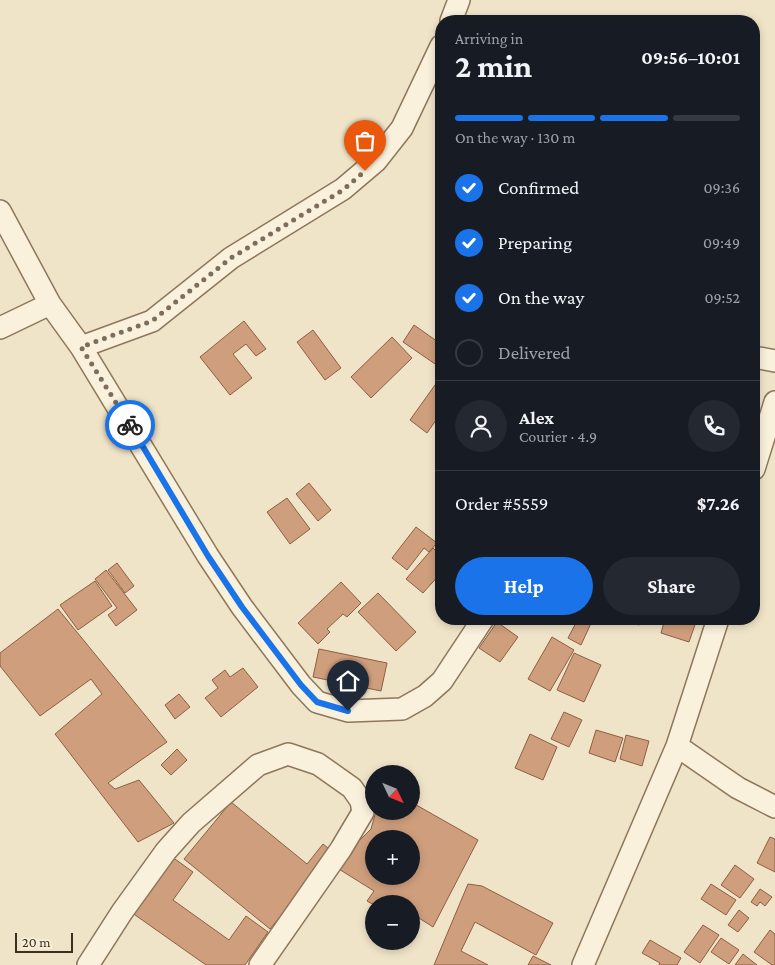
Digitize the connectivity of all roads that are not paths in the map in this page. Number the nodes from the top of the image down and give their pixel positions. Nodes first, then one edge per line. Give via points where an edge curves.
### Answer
1 (459, 0) edge
2 (453, 15) edge
3 (435, 66) edge
4 (0, 211) edge
5 (50, 304) junction
6 (0, 328) edge
7 (81, 347) junction
8 (760, 358) edge
9 (775, 361) edge
10 (775, 402) edge
11 (760, 449) edge
12 (479, 625) edge
13 (716, 625) edge
14 (677, 746) junction
15 (775, 807) edge
16 (88, 965) edge
17 (260, 965) edge
18 (583, 965) edge

1 - 2 street
3 - 7 street via 402,128 376,161 343,190 231,258 152,321
4 - 5 street
5 - 6 street
5 - 7 street
7 - 12 street via 213,563 295,677 317,702 348,711 402,709 425,696 442,681
8 - 9 street
10 - 11 street
13 - 14 street
14 - 15 street via 738,788
14 - 18 street
16 - 17 street via 166,851 191,823 258,765 288,754 318,764 352,788 361,801 363,812

